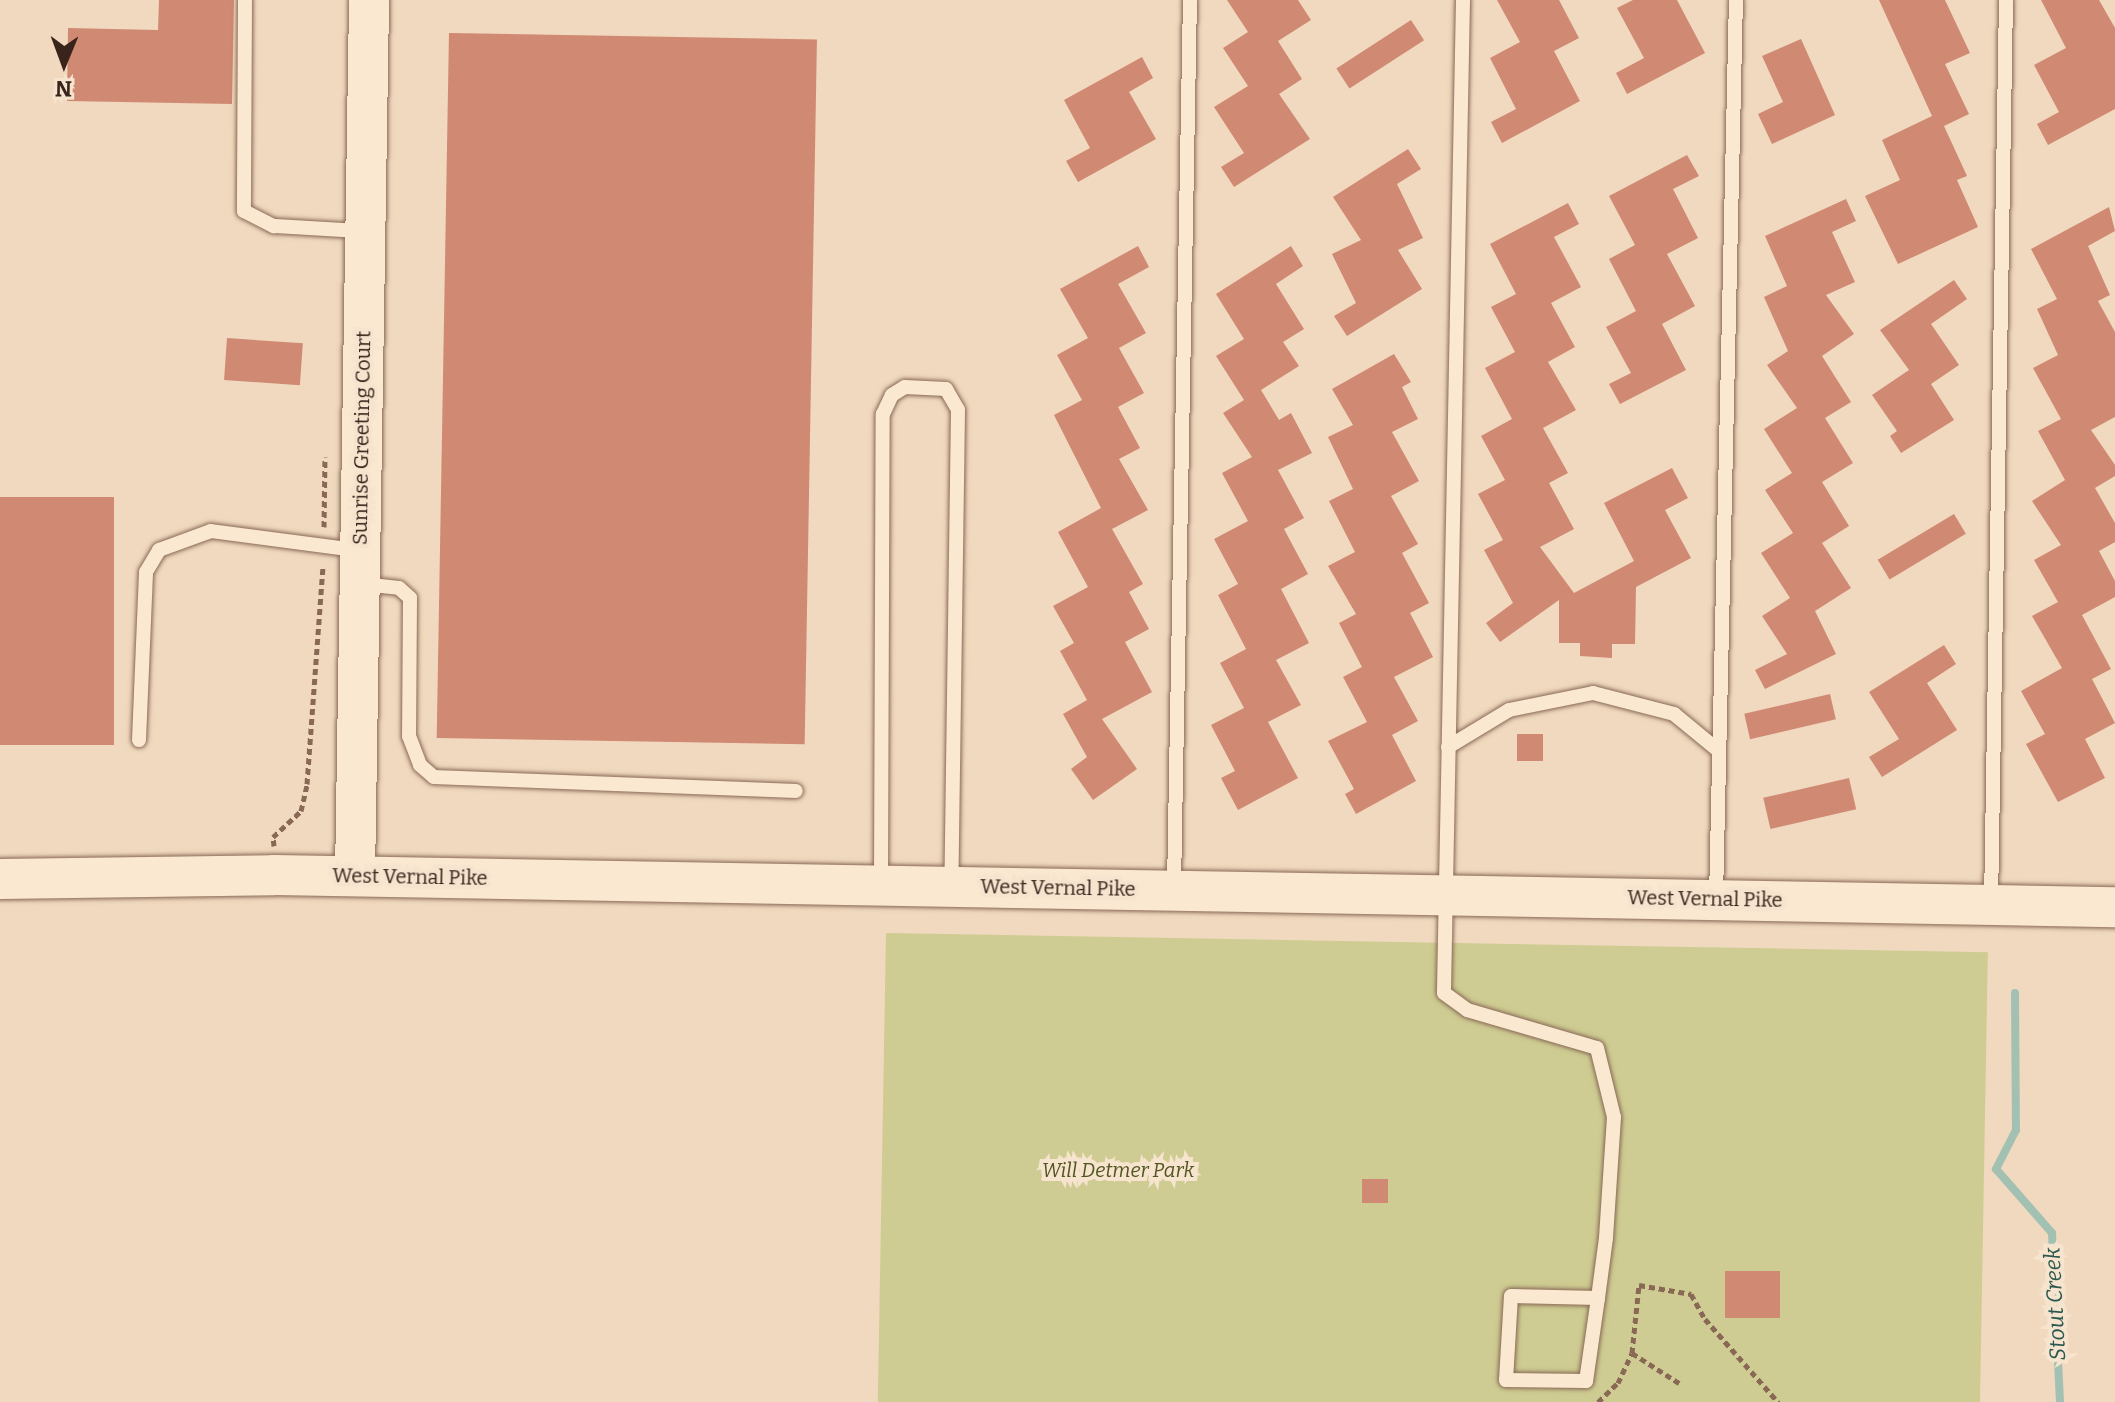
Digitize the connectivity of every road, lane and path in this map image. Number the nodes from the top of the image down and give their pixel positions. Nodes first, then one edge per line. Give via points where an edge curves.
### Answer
1 (245, 0) edge
2 (369, 0) edge
3 (1190, 0) edge
4 (1463, 0) edge
5 (1736, 0) edge
6 (2006, 0) edge
7 (366, 231) junction
8 (326, 451) dead end
9 (348, 560) junction
10 (139, 740) dead end
11 (1448, 747) junction
12 (1719, 751) junction
13 (796, 791) dead end
14 (273, 837) dead end
15 (355, 876) junction
16 (0, 879) edge
17 (881, 885) junction
18 (951, 886) junction
19 (1174, 890) junction
20 (1446, 894) junction
21 (1716, 900) junction
22 (1991, 905) junction
23 (2115, 907) edge
24 (1598, 1298) junction
25 (1632, 1353) junction
26 (1679, 1383) dead end
27 (1598, 1402) edge
28 (1778, 1402) edge

1 - 7 lane via 244,211 274,226
2 - 7 main road, Sunrise Greeting Court
3 - 19 lane
4 - 11 lane
5 - 12 lane
6 - 22 lane
7 - 9 main road, Sunrise Greeting Court
8 - 9 path
9 - 10 lane via 211,531 159,550 146,572
9 - 13 lane via 410,598 409,736 420,765 434,777
9 - 14 path via 301,811
9 - 15 main road, Sunrise Greeting Court
11 - 12 lane via 1509,710 1593,693 1674,714
11 - 20 lane
12 - 21 lane
15 - 16 main road, West Vernal Pike
15 - 17 main road, West Vernal Pike
17 - 18 main road, West Vernal Pike
17 - 18 lane via 883,414 892,395 905,387 946,389 958,410
18 - 19 main road, West Vernal Pike
19 - 20 main road, West Vernal Pike
20 - 21 main road, West Vernal Pike
20 - 24 lane via 1444,993 1467,1010 1597,1048 1614,1117
21 - 22 main road, West Vernal Pike
22 - 23 main road, West Vernal Pike
24 - 24 lane via 1586,1381 1506,1380 1511,1296
25 - 26 path
25 - 27 path via 1618,1383
25 - 28 path via 1639,1285 1691,1294 1705,1319

